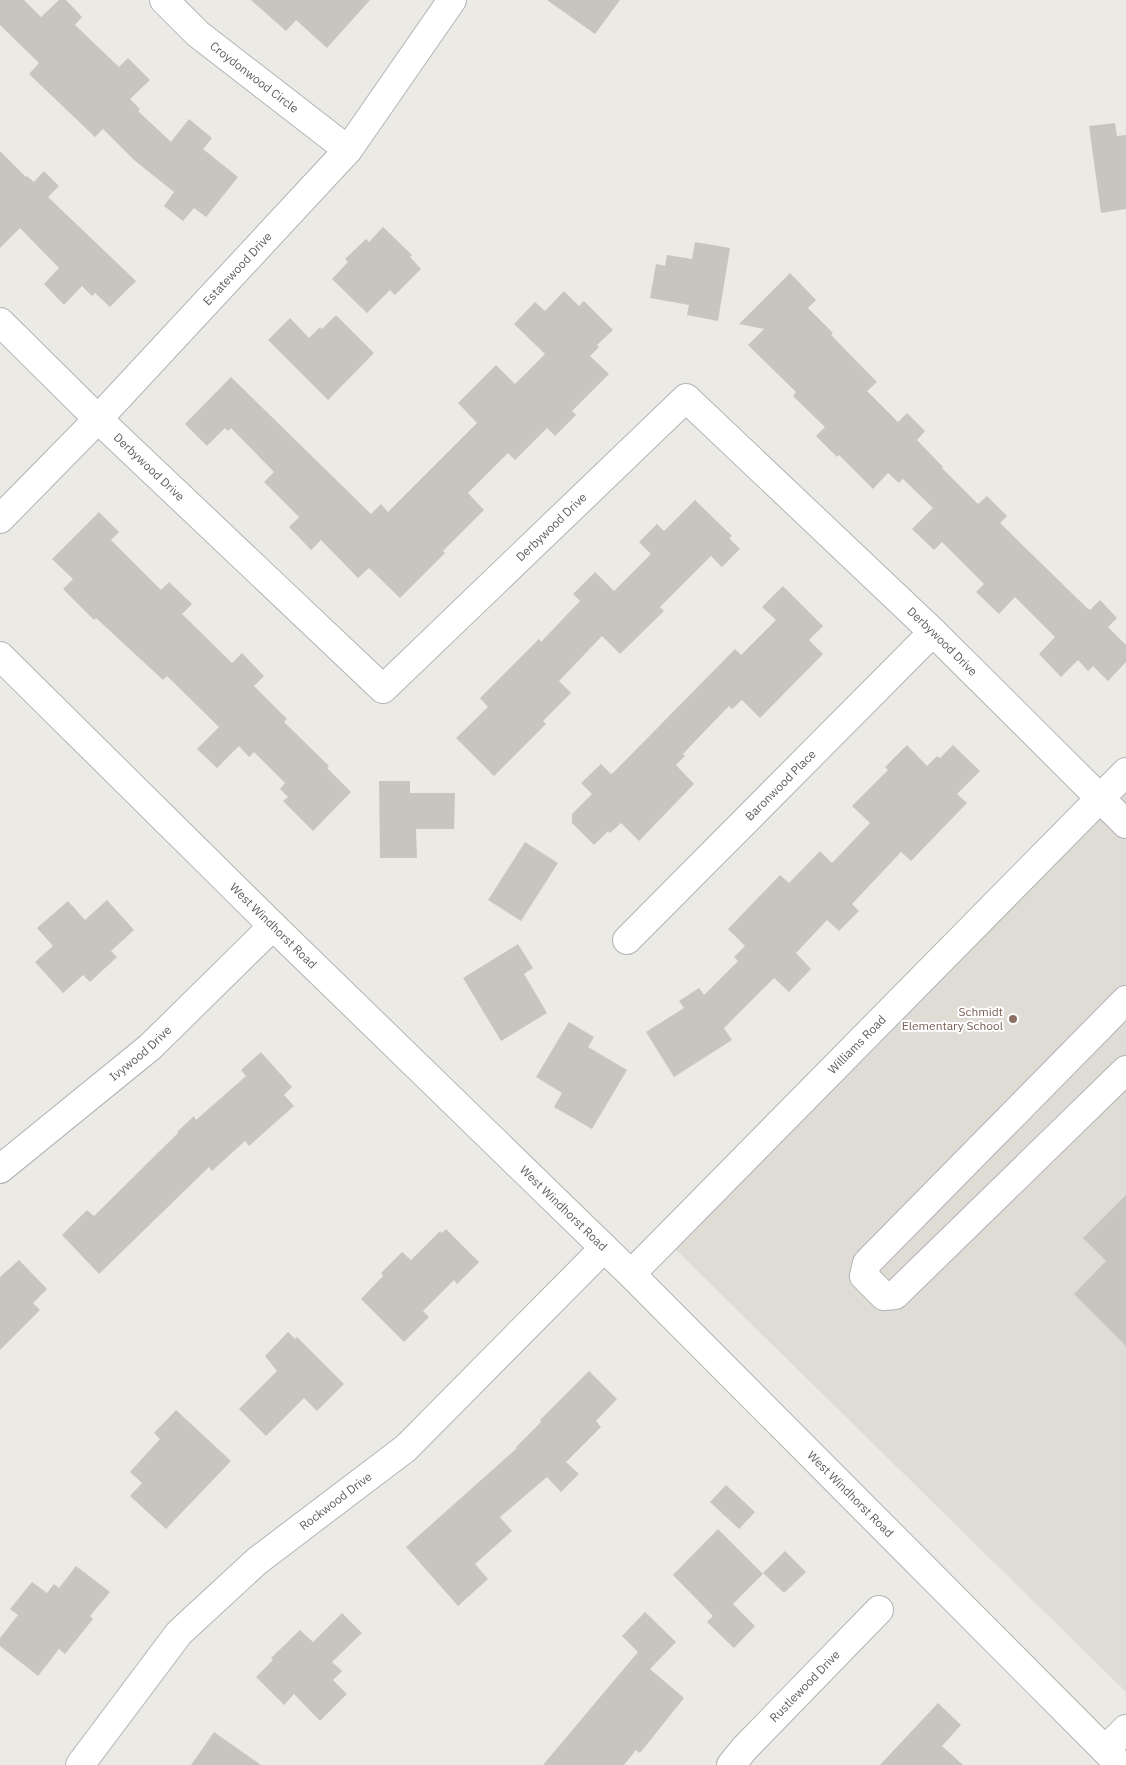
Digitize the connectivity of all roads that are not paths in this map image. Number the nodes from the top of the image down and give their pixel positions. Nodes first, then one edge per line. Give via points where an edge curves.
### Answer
1 (164, 0) edge
2 (452, 0) edge
3 (348, 150) junction
4 (0, 322) edge
5 (98, 419) junction
6 (0, 519) edge
7 (933, 632) junction
8 (0, 656) edge
9 (1126, 772) edge
10 (1100, 798) junction
11 (1126, 824) edge
12 (273, 926) junction
13 (627, 940) dead end
14 (1126, 1000) edge
15 (1126, 1070) edge
16 (0, 1169) edge
17 (604, 1248) junction
18 (631, 1274) junction
19 (879, 1610) dead end
20 (1126, 1729) edge
21 (1113, 1758) edge
22 (80, 1765) edge
23 (731, 1765) edge

1 - 3 street, Croydonwood Circle via 198,34
2 - 3 street, Estatewood Drive
3 - 5 street, Estatewood Drive
4 - 5 street, Derbywood Drive
5 - 6 street, Estatewood Drive
5 - 7 street, Derbywood Drive via 382,688 686,398
7 - 10 street, Derbywood Drive
7 - 13 street, Baronwood Place
8 - 12 street, West Windhorst Road
9 - 10 street, Williams Road
10 - 11 street, Derbywood Drive
10 - 18 street, Williams Road
12 - 16 street, Ivywood Drive via 150,1047
12 - 17 street, West Windhorst Road
14 - 15 street via 867,1263 864,1276 884,1296 895,1295
17 - 18 street, West Windhorst Road
17 - 22 street, Rockwood Drive via 406,1448 257,1561 179,1633
18 - 21 street, West Windhorst Road
19 - 23 street, Rustlewood Drive
20 - 21 street

